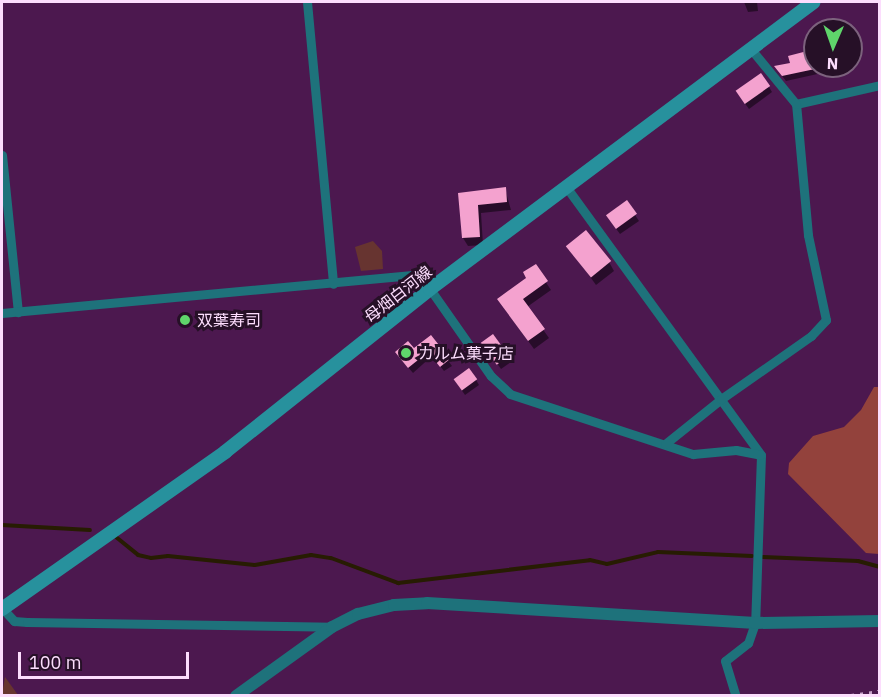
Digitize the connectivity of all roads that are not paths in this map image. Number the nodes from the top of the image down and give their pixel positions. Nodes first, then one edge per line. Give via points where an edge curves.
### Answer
1 (307, 2) edge
2 (814, 2) edge
3 (751, 49) junction
4 (879, 85) edge
5 (796, 104) junction
6 (2, 155) edge
7 (567, 188) junction
8 (333, 284) junction
9 (429, 289) junction
10 (18, 312) junction
11 (2, 313) edge
12 (721, 399) junction
13 (665, 444) junction
14 (761, 455) junction
15 (2, 609) edge
16 (879, 621) edge
17 (755, 623) junction
18 (332, 627) junction
19 (236, 696) edge
20 (736, 696) edge

1 - 8 street
2 - 3 main road, 母畑白河線
3 - 5 street
3 - 7 main road, 母畑白河線
4 - 5 street
5 - 12 street via 808,235 826,320 811,336
6 - 10 street
7 - 9 main road, 母畑白河線
7 - 12 street
8 - 9 street via 412,275
8 - 10 street
9 - 13 street via 491,376 510,394
9 - 15 main road, 母畑白河線 via 225,452
10 - 11 street
12 - 13 street
12 - 14 street
13 - 14 street via 693,454 736,450
14 - 17 street
15 - 18 street via 14,621 27,622
16 - 17 street
17 - 18 street via 427,603 394,605 358,614
17 - 20 street via 748,643 725,661
18 - 19 street

